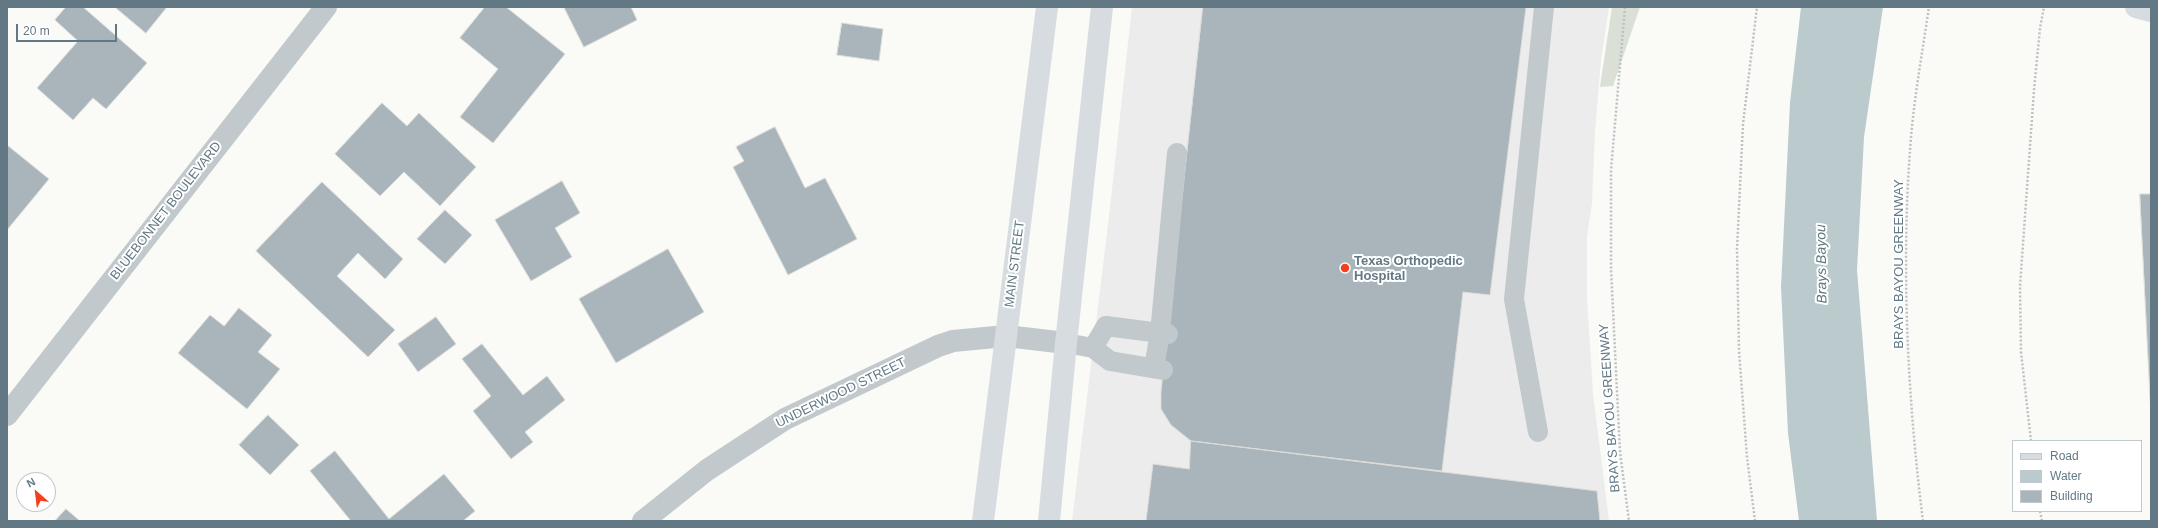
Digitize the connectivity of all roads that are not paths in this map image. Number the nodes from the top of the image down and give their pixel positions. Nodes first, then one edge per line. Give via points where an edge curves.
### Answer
1 (326, 7) edge
2 (1046, 7) edge
3 (1102, 7) edge
4 (1544, 7) edge
5 (2136, 7) edge
6 (2151, 11) edge
7 (1177, 153) dead end
8 (1164, 334) junction
9 (1006, 336) junction
10 (1066, 343) junction
11 (1093, 348) junction
12 (7, 415) edge
13 (1538, 432) dead end
14 (985, 496) junction
15 (643, 521) edge
16 (982, 521) edge
17 (994, 521) edge
18 (1049, 521) edge

1 - 12 street, BLUEBONNET BOULEVARD
2 - 9 main road, MAIN STREET
3 - 10 main road
4 - 13 lane via 1514,299
5 - 6 main road
7 - 8 lane
8 - 11 lane via 1106,326
8 - 11 lane via 1159,369 1110,361
9 - 10 street, UNDERWOOD STREET
9 - 14 main road, MAIN STREET
9 - 15 street, UNDERWOOD STREET via 953,341 938,346 785,419 706,470
10 - 11 lane
10 - 18 main road
14 - 16 main road, MAIN STREET
14 - 17 main road

